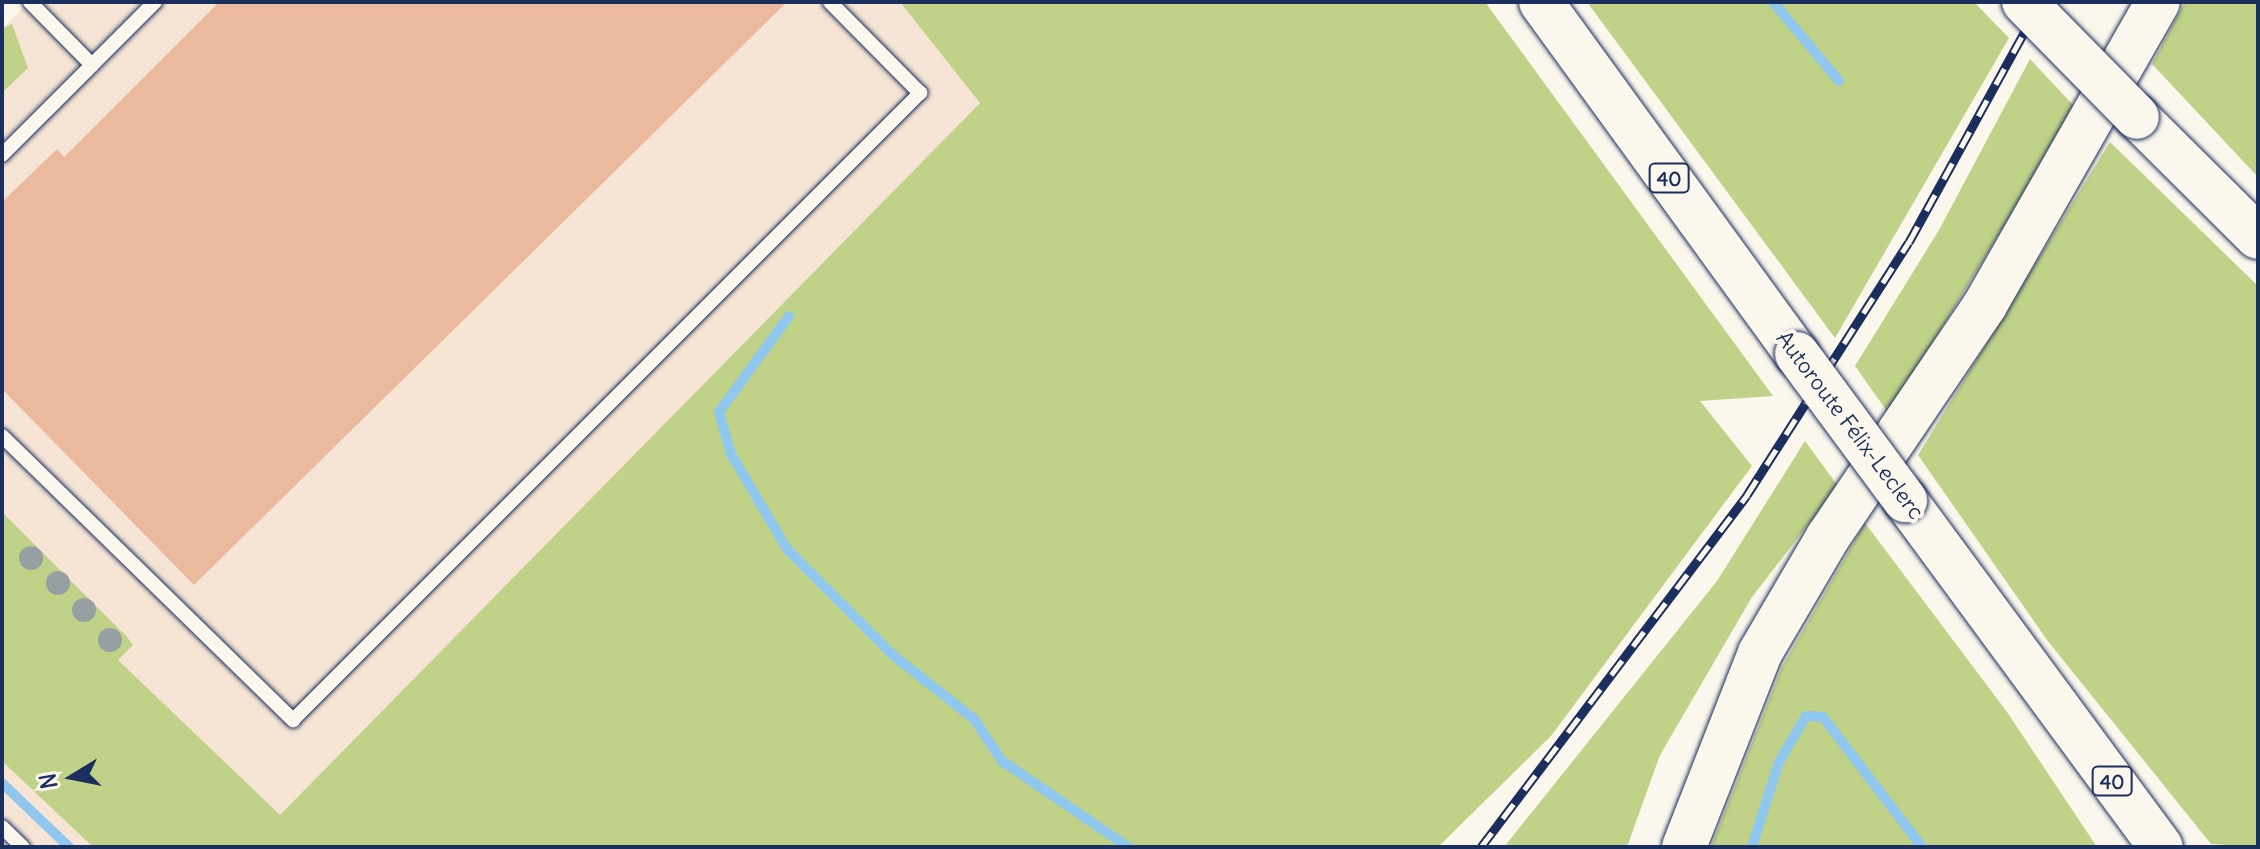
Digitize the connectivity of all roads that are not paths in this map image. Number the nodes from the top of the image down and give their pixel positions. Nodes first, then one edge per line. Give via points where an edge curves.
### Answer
1 (30, 2) edge
2 (155, 2) edge
3 (830, 2) edge
4 (1541, 2) edge
5 (2024, 2) edge
6 (2158, 2) edge
7 (92, 65) junction
8 (2, 155) edge
9 (2258, 237) edge
10 (2, 436) edge
11 (2, 827) edge
12 (23, 847) edge
13 (1684, 847) edge
14 (2161, 847) edge

1 - 7 lane
2 - 7 lane
3 - 10 lane via 920,93 293,720
4 - 14 highway, Autoroute Félix-Leclerc / 40, bridge
5 - 9 highway, bridge
6 - 13 highway via 1985,305 1828,537 1760,653
7 - 8 lane
11 - 12 lane

